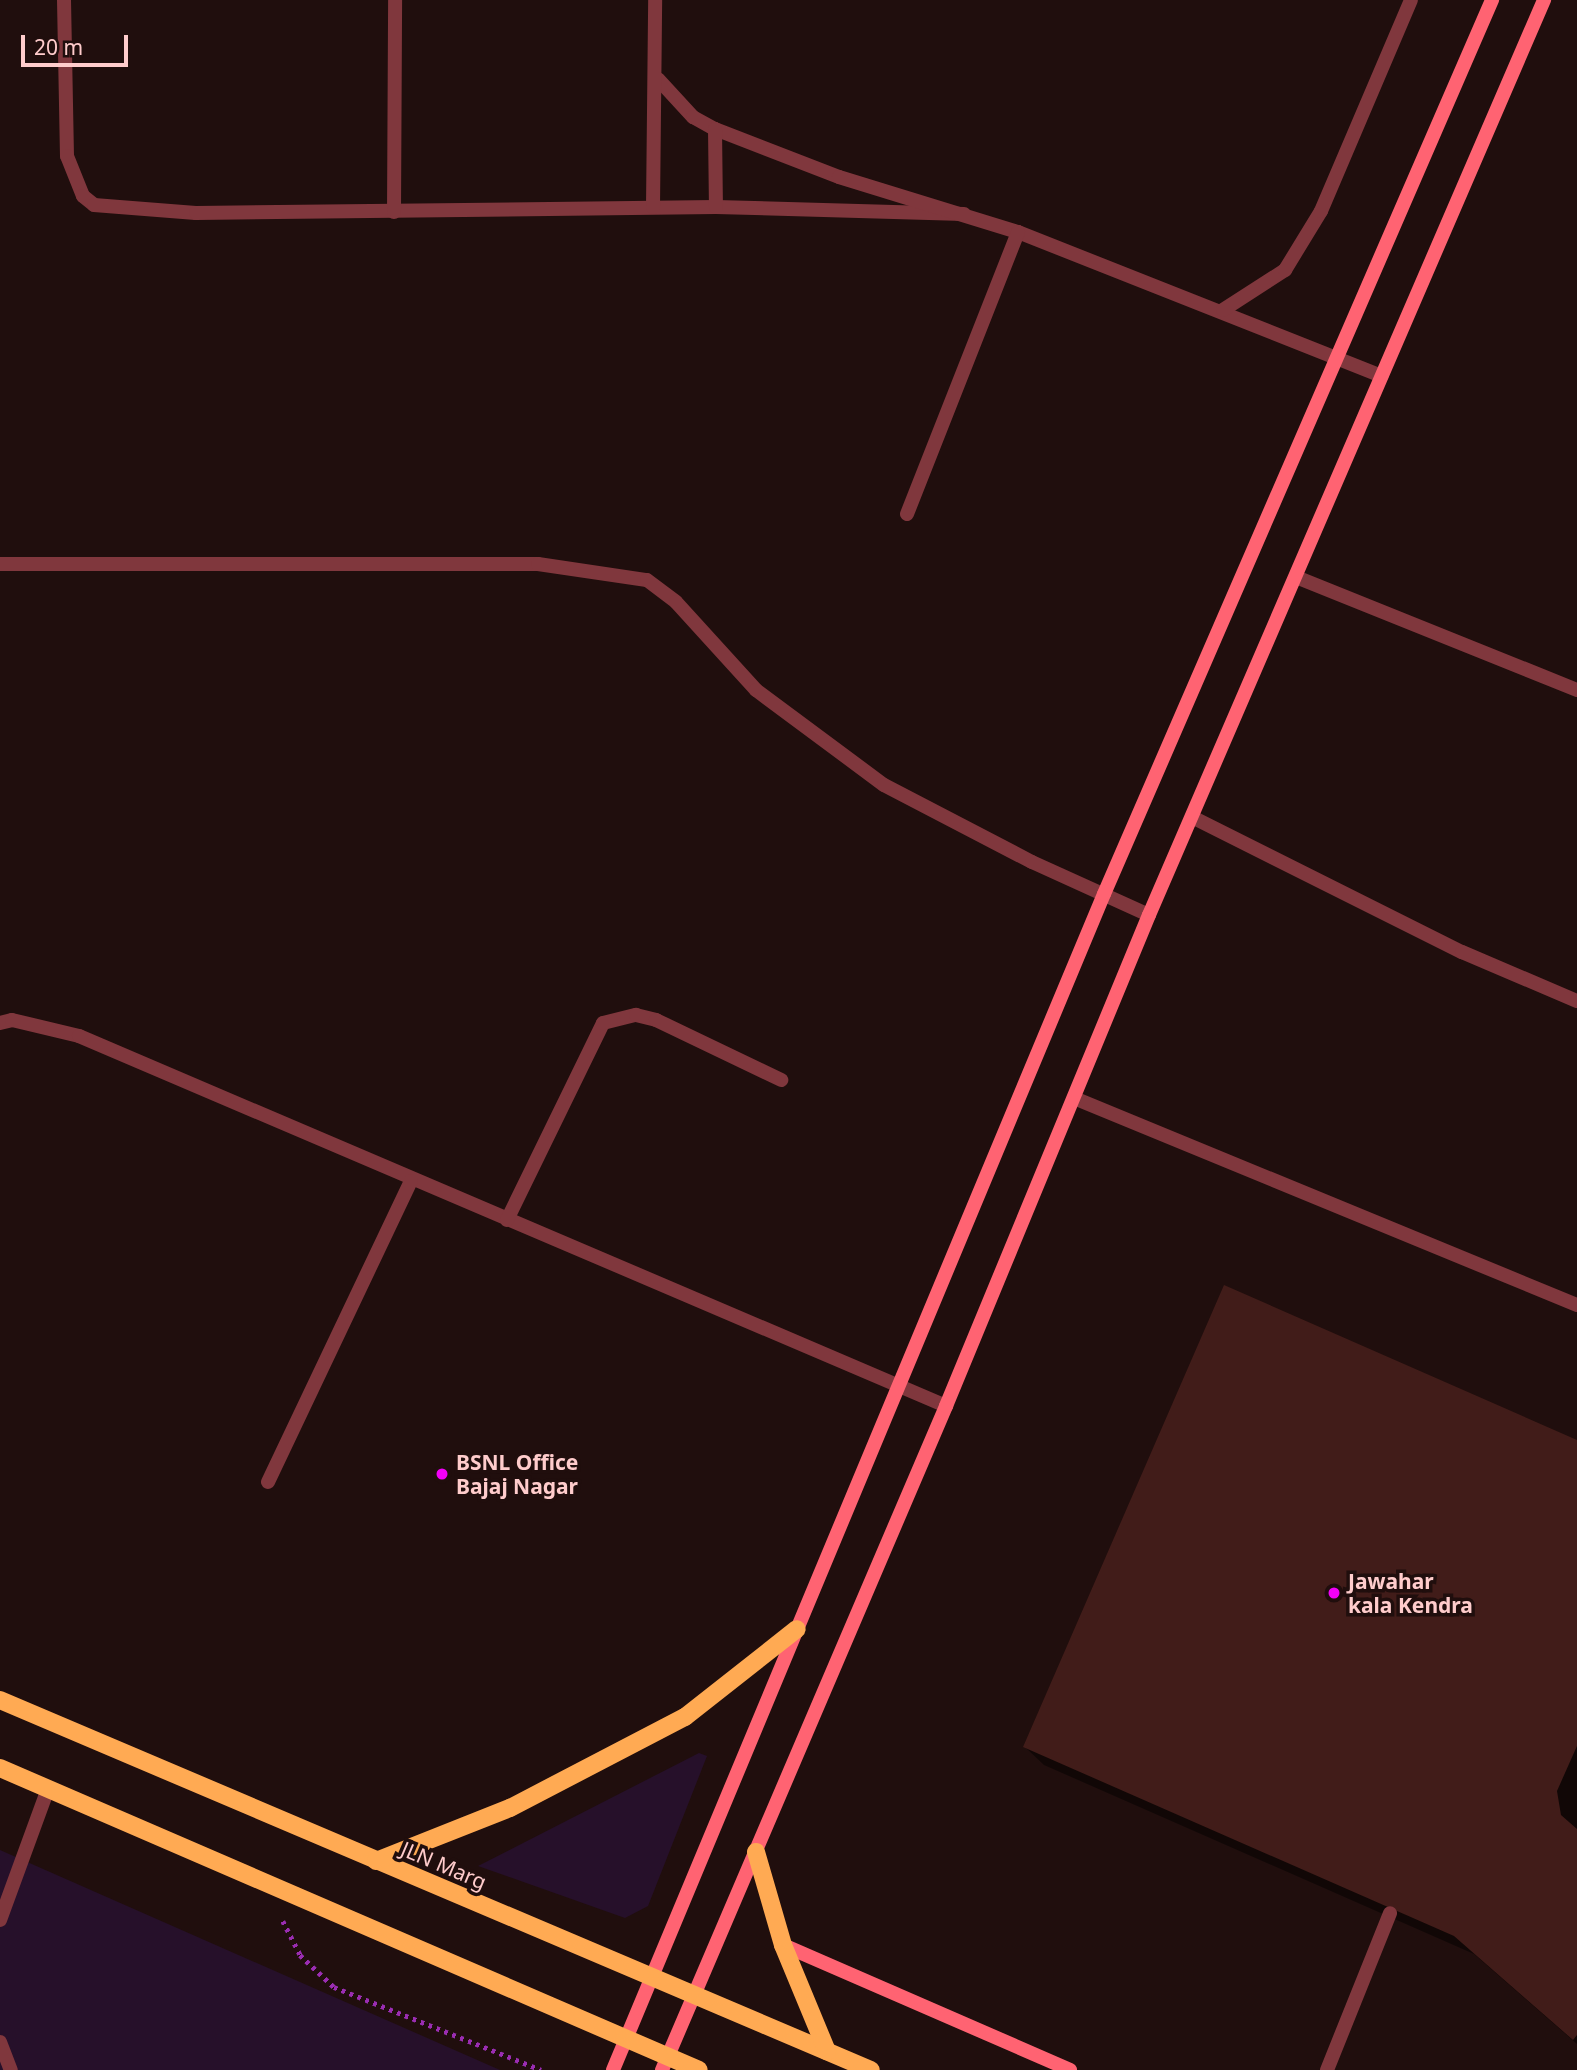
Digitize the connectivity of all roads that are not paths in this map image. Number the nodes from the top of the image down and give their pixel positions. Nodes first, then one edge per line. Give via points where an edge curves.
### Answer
1 (64, 0) edge
2 (395, 0) edge
3 (655, 0) edge
4 (1411, 0) edge
5 (1492, 0) edge
6 (1544, 0) edge
7 (658, 79) junction
8 (715, 130) junction
9 (653, 207) junction
10 (716, 207) junction
11 (394, 212) junction
12 (964, 214) junction
13 (1018, 232) junction
14 (1223, 310) junction
15 (1339, 358) junction
16 (1382, 376) junction
17 (907, 514) dead end
18 (0, 564) edge
19 (1296, 577) junction
20 (1577, 690) edge
21 (1192, 817) junction
22 (1104, 894) junction
23 (1149, 915) junction
24 (1577, 1001) edge
25 (0, 1023) edge
26 (781, 1080) dead end
27 (1074, 1098) junction
28 (411, 1181) junction
29 (507, 1220) junction
30 (1577, 1305) edge
31 (898, 1386) junction
32 (946, 1406) junction
33 (268, 1482) dead end
34 (797, 1629) junction
35 (0, 1700) edge
36 (0, 1768) edge
37 (48, 1789) junction
38 (756, 1852) junction
39 (376, 1861) junction
40 (1390, 1913) dead end
41 (0, 1920) edge
42 (783, 1945) junction
43 (651, 1978) junction
44 (693, 1998) junction
45 (626, 2039) junction
46 (0, 2042) edge
47 (827, 2052) junction
48 (664, 2064) edge
49 (11, 2070) edge
50 (614, 2070) edge
51 (699, 2070) edge
52 (871, 2070) edge
53 (1070, 2070) edge
54 (1327, 2070) edge

1 - 11 street via 67,156 83,196 94,205 196,213
2 - 11 street
3 - 7 street
4 - 14 street via 1321,211 1285,270
5 - 15 street
6 - 16 street
7 - 8 street via 682,107
7 - 9 street
8 - 10 street
8 - 12 street via 839,177
9 - 10 street
9 - 11 street
10 - 12 street
12 - 13 street
13 - 14 street
13 - 17 street
14 - 15 street
15 - 16 street
15 - 22 street
16 - 19 street
18 - 22 street via 538,564 647,580 676,603 756,690 884,785
19 - 20 street
19 - 21 street
21 - 23 street
21 - 24 street via 1462,952
22 - 23 street
22 - 31 street
23 - 27 street
25 - 28 street via 12,1020 79,1036
26 - 29 street via 656,1020 635,1014 603,1023
27 - 30 street
27 - 32 street
28 - 29 street
28 - 33 street
29 - 31 street
31 - 32 street
31 - 34 street
32 - 38 street
34 - 39 main road via 685,1717 510,1808
34 - 43 street
35 - 39 main road, JLN Marg
36 - 37 main road
37 - 41 street
37 - 45 main road
38 - 42 main road
38 - 44 street
39 - 43 main road, JLN Marg
40 - 54 street
42 - 47 main road
42 - 53 street
43 - 44 main road, JLN Marg
43 - 45 street
44 - 47 main road, JLN Marg
44 - 48 street
45 - 48 main road
45 - 50 street
46 - 49 street
47 - 52 main road, JLN Marg
48 - 51 main road

